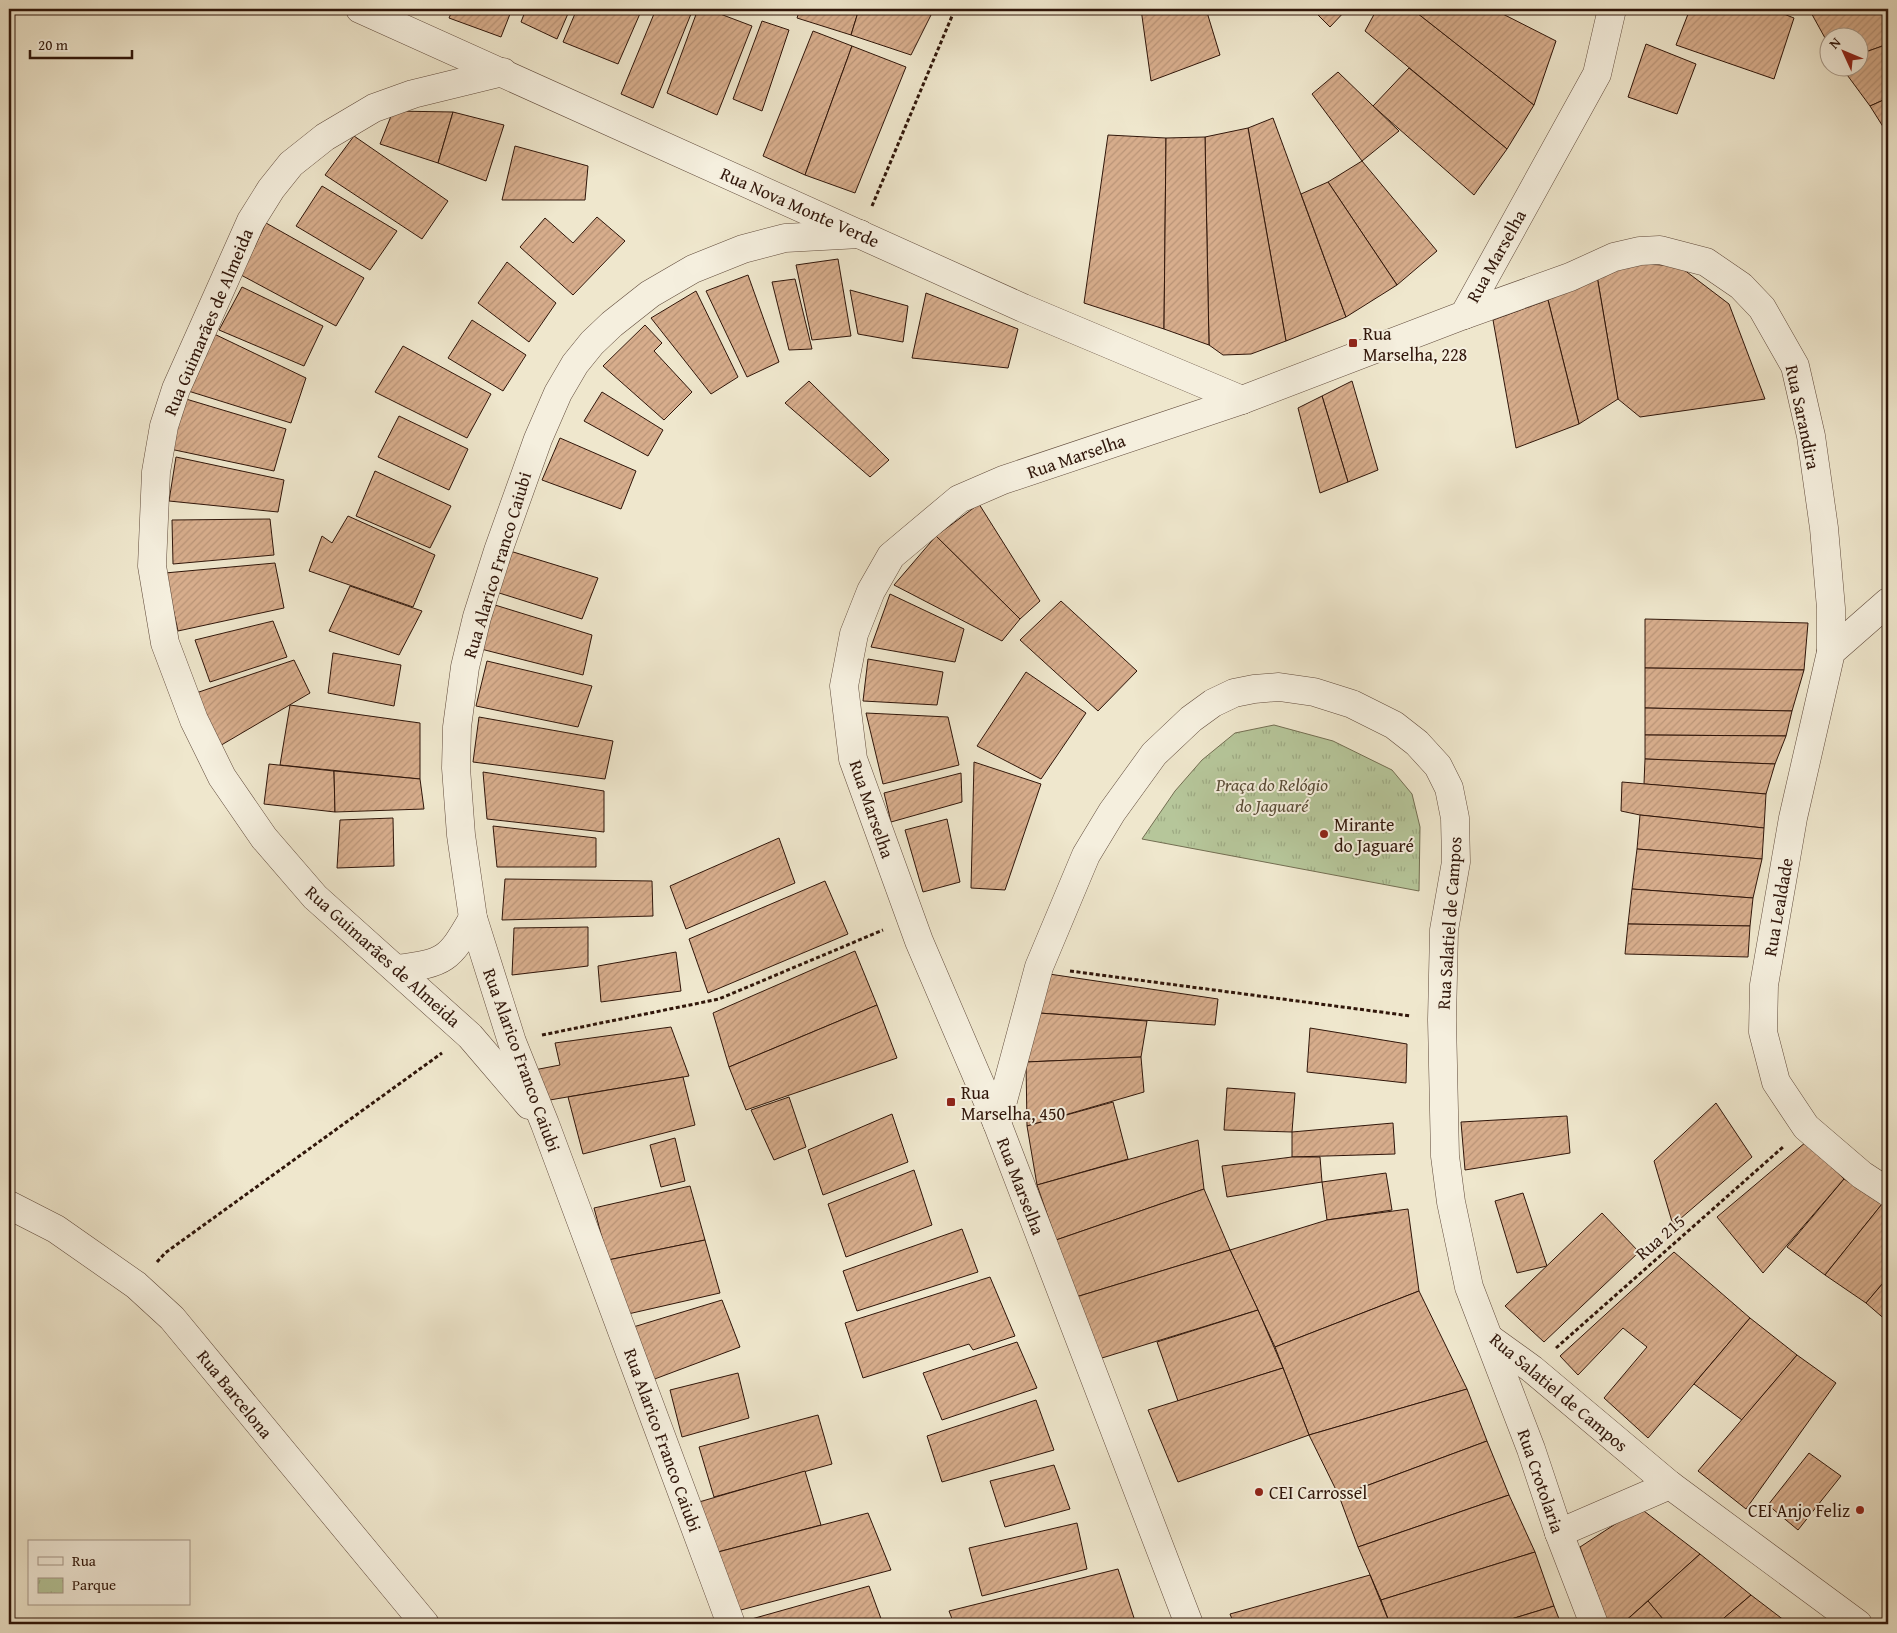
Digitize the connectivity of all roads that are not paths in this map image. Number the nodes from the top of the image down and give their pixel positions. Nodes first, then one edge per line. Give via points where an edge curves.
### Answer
1 (360, 9) edge
2 (1612, 9) edge
3 (502, 72) junction
4 (860, 234) junction
5 (1464, 315) junction
6 (1242, 400) junction
7 (1888, 602) edge
8 (1831, 652) junction
9 (473, 918) junction
10 (397, 970) junction
11 (996, 1123) junction
12 (545, 1124) junction
13 (1888, 1192) edge
14 (9, 1205) edge
15 (1489, 1338) junction
16 (1670, 1485) junction
17 (1559, 1533) junction
18 (425, 1624) edge
19 (731, 1624) edge
20 (1189, 1624) edge
21 (1594, 1624) edge
22 (1858, 1624) edge

1 - 3 street, Rua Nova Monte Verde
2 - 5 street, Rua Marselha via 1597,74
3 - 4 street, Rua Nova Monte Verde
3 - 10 street, Rua Guimarães de Almeida via 413,94 374,108 325,137 291,164 251,221 176,389 164,426 156,472 152,566 165,643 194,720 222,777 264,838 315,897
4 - 6 street, Rua Nova Monte Verde via 1022,308
4 - 9 street, Rua Alarico Franco Caiubi via 784,238 742,249 693,269 650,294 612,324 575,364 558,393 538,439 495,561 465,667 457,726 456,768 461,835
5 - 6 street, Rua Marselha
5 - 8 street, Rua Sarandira via 1570,277 1614,257 1640,251 1660,250 1706,262 1741,286 1762,308 1797,373 1811,436 1824,528
6 - 11 street, Rua Marselha via 1003,480 959,499 891,556 871,591 854,634 844,686 853,759 920,941
7 - 8 street
8 - 13 street, Rua Lealdade via 1793,818 1764,985 1763,1032 1776,1082 1806,1127 1862,1175
9 - 10 street via 458,945 444,958 429,965
9 - 12 street, Rua Alarico Franco Caiubi via 512,1042
10 - 12 street, Rua Guimarães de Almeida via 470,1036
11 - 15 street, Rua Salatiel de Campos via 1038,967 1086,855 1154,754 1191,719 1213,703 1234,694 1278,687 1314,692 1352,704 1394,725 1417,743 1438,766 1449,788 1456,818 1456,862 1444,930 1445,1156 1469,1287
11 - 20 street, Rua Marselha
12 - 19 street, Rua Alarico Franco Caiubi
14 - 18 street, Rua Barcelona via 56,1229 136,1284 172,1318
15 - 16 street, Rua Salatiel de Campos via 1532,1369
15 - 17 street, Rua Crotolaria
16 - 17 street
16 - 22 street, Rua Salatiel de Campos
17 - 21 street, Rua Crotolaria

